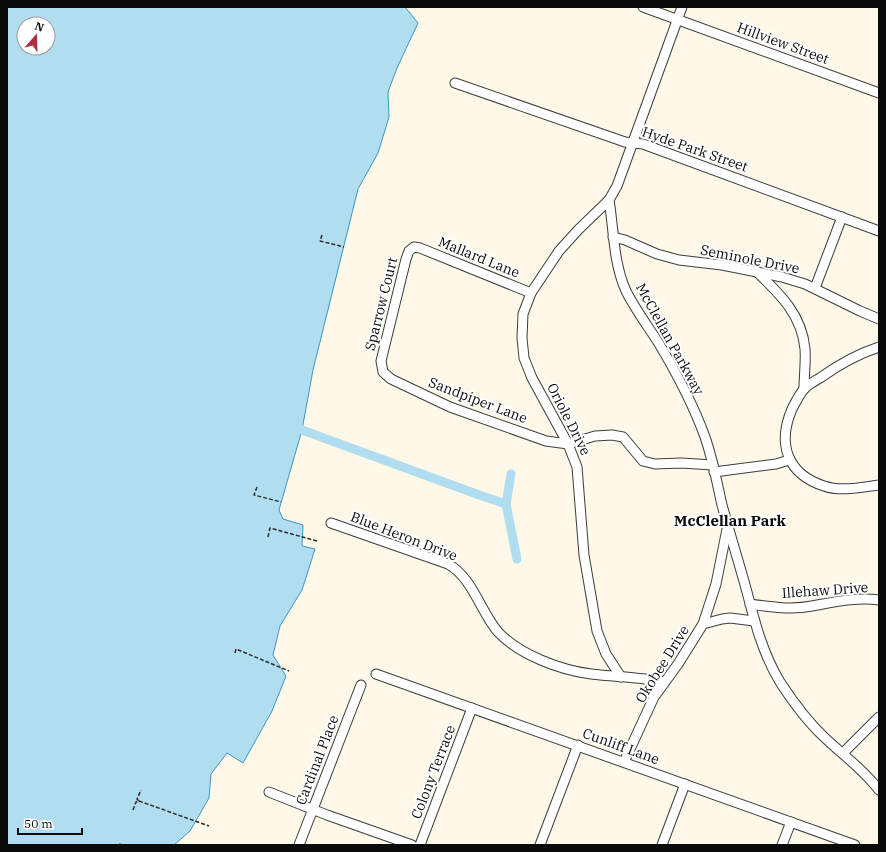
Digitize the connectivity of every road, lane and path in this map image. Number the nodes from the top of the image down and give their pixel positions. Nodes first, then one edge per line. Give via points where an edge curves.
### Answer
1 (643, 7) edge
2 (682, 7) edge
3 (677, 19) junction
4 (455, 83) dead end
5 (879, 93) edge
6 (633, 143) junction
7 (609, 200) junction
8 (842, 217) junction
9 (879, 231) edge
10 (322, 235) dead end
11 (613, 237) junction
12 (344, 247) dead end
13 (417, 247) joint
14 (757, 272) junction
15 (815, 288) junction
16 (530, 293) junction
17 (879, 319) edge
18 (879, 347) edge
19 (383, 372) joint
20 (804, 389) junction
21 (568, 444) junction
22 (789, 460) junction
23 (714, 468) junction
24 (879, 485) edge
25 (257, 487) dead end
26 (281, 502) dead end
27 (331, 523) dead end
28 (728, 523) junction
29 (268, 536) dead end
30 (317, 541) dead end
31 (879, 600) edge
32 (750, 604) junction
33 (754, 621) junction
34 (703, 624) junction
35 (235, 653) dead end
36 (289, 671) dead end
37 (376, 674) dead end
38 (621, 677) junction
39 (664, 682) junction
40 (361, 685) dead end
41 (472, 708) junction
42 (879, 717) edge
43 (578, 745) junction
44 (844, 753) junction
45 (624, 762) junction
46 (685, 784) junction
47 (141, 790) dead end
48 (879, 790) edge
49 (269, 792) dead end
50 (139, 801) junction
51 (312, 809) junction
52 (133, 810) dead end
53 (791, 822) junction
54 (209, 826) dead end
55 (119, 844) dead end
56 (122, 845) edge
57 (299, 845) edge
58 (412, 845) edge
59 (420, 845) edge
60 (540, 845) edge
61 (662, 845) edge
62 (782, 845) edge
63 (856, 845) edge

1 - 3 street, Hillview Street
2 - 3 street
3 - 5 street, Hillview Street
3 - 6 street
4 - 6 street, Hyde Park Street
6 - 7 street
6 - 8 street, Hyde Park Street via 643,144
7 - 11 street, McClellan Parkway
7 - 16 street, Oriole Drive via 559,251
8 - 9 street, Hyde Park Street
8 - 15 street
10 - 12 path via 320,241
11 - 14 street, Seminole Drive via 680,260
11 - 23 street, McClellan Parkway via 618,266 626,290 685,391 704,435
13 - 16 street, Mallard Lane
13 - 19 street, Sparrow Court via 409,251 406,259 381,361
14 - 15 street, Seminole Drive
14 - 20 street via 787,303 800,326 805,347
15 - 17 street, Seminole Drive
16 - 21 street, Oriole Drive via 522,320 524,358
18 - 20 street via 849,360
19 - 21 street, Sandpiper Lane via 391,380 450,407 546,441
20 - 22 street via 793,406 786,426 784,442
21 - 23 street via 595,436 612,435 623,437 643,461
21 - 38 street, Oriole Drive via 578,472 584,555 597,631 606,654
22 - 23 street via 776,464
22 - 24 street via 808,478 825,487
23 - 28 street, McClellan Parkway
25 - 26 path via 254,495
27 - 38 street, Blue Heron Drive via 455,568 497,631 526,653 568,669
28 - 32 street, McClellan Parkway
28 - 34 street, Okobee Drive via 716,584
29 - 30 path via 270,528
31 - 32 street, Illehaw Drive via 844,600 792,608
32 - 33 street, McClellan Parkway
33 - 34 street, Okobee Drive via 730,618
33 - 44 street, McClellan Parkway via 769,660 790,697 814,727
34 - 39 street, Okobee Drive
35 - 36 path via 236,649
37 - 41 street, Cunliff Lane
38 - 39 street, Blue Heron Drive
39 - 45 street, Okobee Drive via 654,697
40 - 51 street, Cardinal Place
41 - 43 street, Cunliff Lane
41 - 59 street, Colony Terrace
42 - 44 street
43 - 45 street, Cunliff Lane
43 - 60 street
44 - 48 street, McClellan Parkway
45 - 46 street, Cunliff Lane
46 - 53 street, Cunliff Lane
46 - 61 street
47 - 50 path via 137,799
49 - 51 street
50 - 52 path
50 - 54 path
51 - 57 street, Cardinal Place
51 - 58 street
53 - 62 street
53 - 63 street, Cunliff Lane
55 - 56 path

